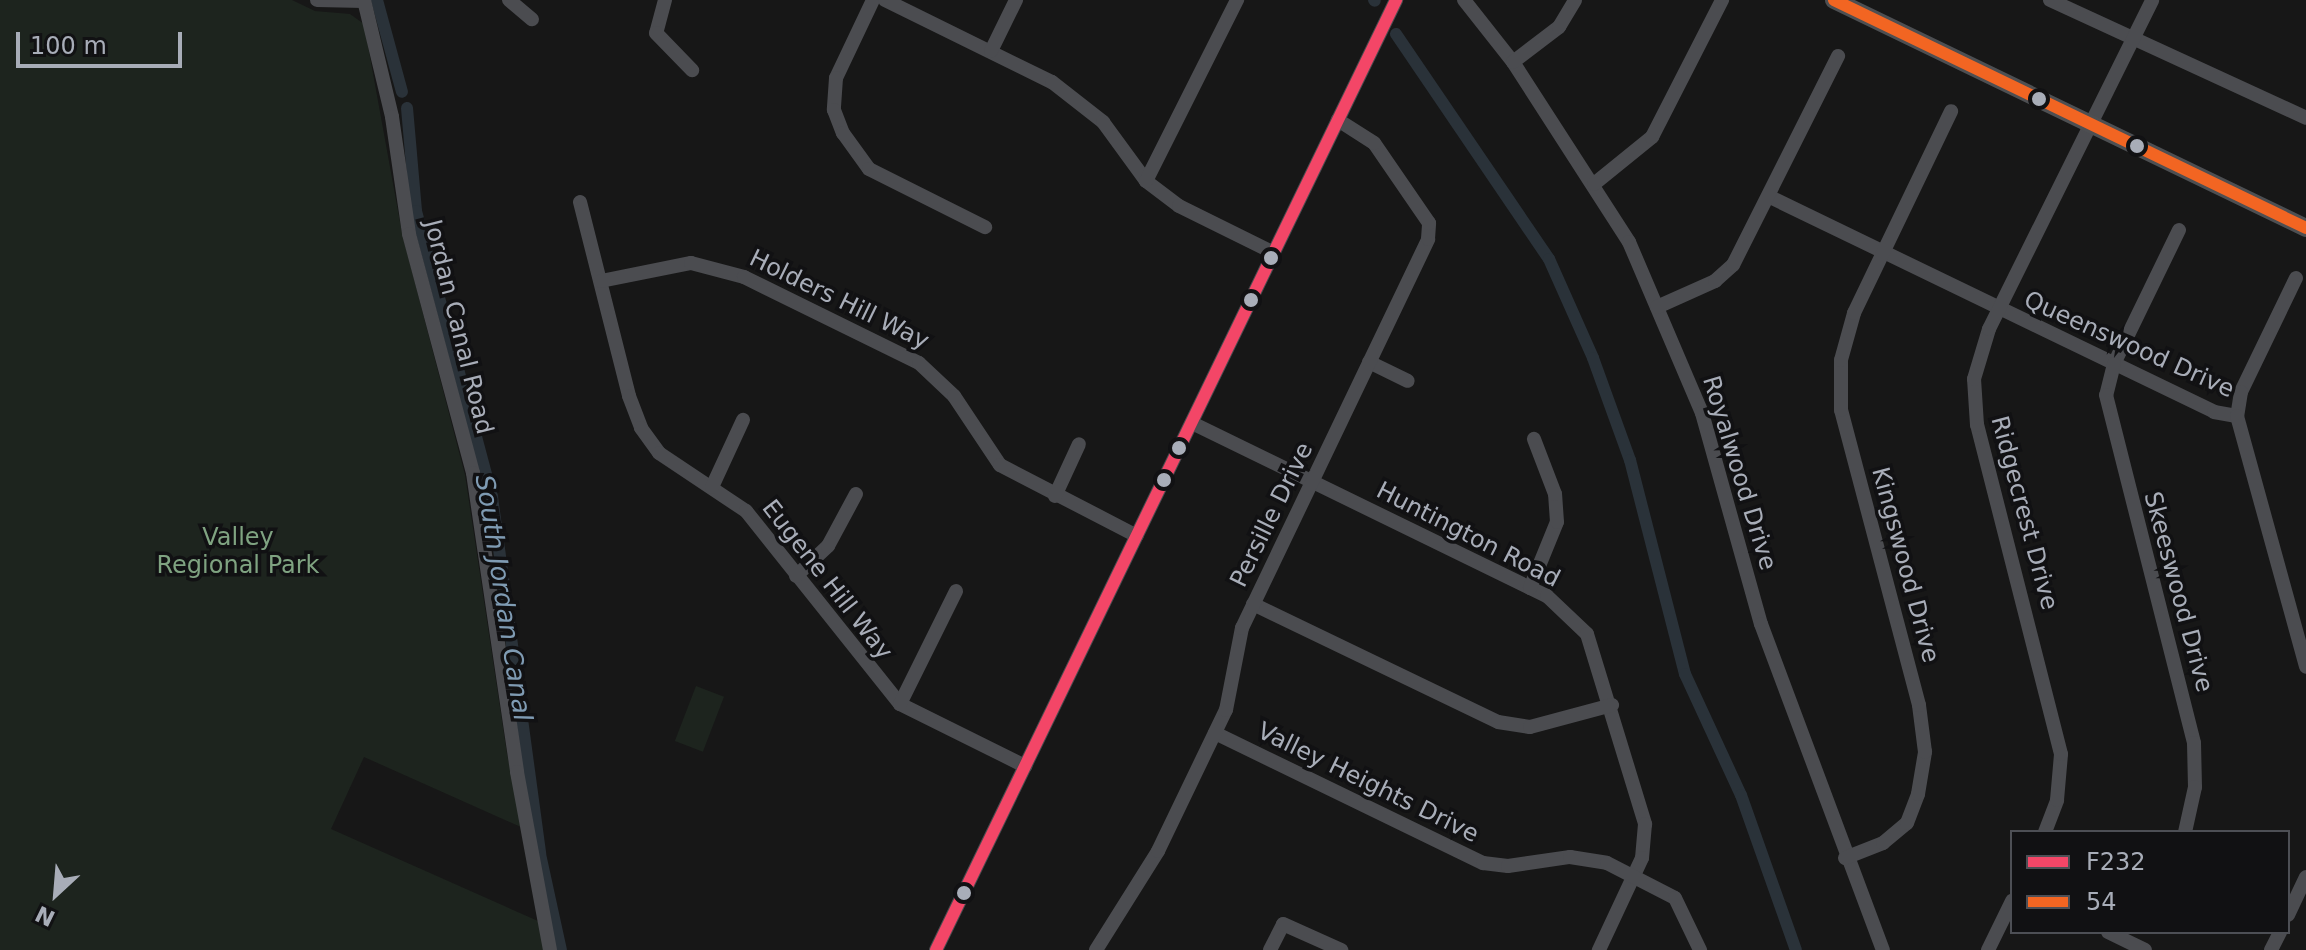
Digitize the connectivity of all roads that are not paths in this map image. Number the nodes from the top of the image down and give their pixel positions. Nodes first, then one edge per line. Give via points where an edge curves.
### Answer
1 (317, 0) edge
2 (364, 0) edge
3 (509, 0) edge
4 (665, 0) edge
5 (873, 0) edge
6 (885, 0) edge
7 (1016, 0) edge
8 (1237, 0) edge
9 (1396, 0) edge
10 (1464, 0) edge
11 (1575, 0) edge
12 (1722, 0) edge
13 (1834, 0) edge
14 (2050, 0) edge
15 (2152, 0) edge
16 (532, 19) dead end
17 (2129, 38) junction
18 (991, 51) junction
19 (1838, 56) dead end
20 (1513, 62) junction
21 (692, 70) dead end
22 (1951, 111) dead end
23 (2306, 118) edge
24 (1338, 120) junction
25 (2089, 123) junction
26 (1146, 181) junction
27 (1594, 184) junction
28 (1770, 197) junction
29 (580, 202) dead end
30 (985, 227) dead end
31 (2306, 228) edge
32 (2179, 230) dead end
33 (1274, 253) junction
34 (1882, 253) junction
35 (2296, 278) dead end
36 (601, 281) junction
37 (1657, 307) junction
38 (1998, 310) junction
39 (1369, 362) junction
40 (2114, 364) junction
41 (1408, 381) dead end
42 (2237, 416) junction
43 (743, 420) dead end
44 (1192, 423) junction
45 (1534, 439) dead end
46 (1079, 444) dead end
47 (1312, 482) junction
48 (712, 487) junction
49 (856, 494) dead end
50 (1055, 496) junction
51 (1137, 536) junction
52 (796, 576) junction
53 (1530, 588) junction
54 (956, 591) dead end
55 (1253, 604) junction
56 (2306, 605) edge
57 (2291, 609) junction
58 (2306, 667) edge
59 (900, 704) junction
60 (1612, 705) junction
61 (1215, 733) junction
62 (1025, 766) junction
63 (2046, 830) edge
64 (2185, 830) edge
65 (1845, 858) junction
66 (1635, 876) junction
67 (2306, 877) edge
68 (2010, 905) edge
69 (2290, 911) edge
70 (2114, 934) edge
71 (2139, 942) edge
72 (550, 950) edge
73 (936, 950) edge
74 (1096, 950) edge
75 (1270, 950) edge
76 (1341, 950) edge
77 (1599, 950) edge
78 (1700, 950) edge
79 (1883, 950) edge
80 (1988, 950) edge

1 - 2 street
2 - 72 street, Jordan Canal Road via 392,117 409,234 473,473 517,772
3 - 16 street
4 - 21 street via 656,33
5 - 30 street via 836,78 834,110 843,133 876,173
6 - 18 street
7 - 18 street
8 - 26 street
9 - 24 street
10 - 20 street, Royalwood Drive
11 - 20 street via 1559,27
12 - 27 street via 1652,137
13 - 25 main road
14 - 17 street
15 - 17 street, Ridgecrest Drive
17 - 23 street
17 - 25 street, Ridgecrest Drive
18 - 26 street via 1079,100
19 - 28 street
20 - 27 street, Royalwood Drive
22 - 34 street, Kingswood Drive
24 - 33 street
24 - 39 street, Persille Drive via 1374,143 1429,223 1428,239
25 - 31 main road
25 - 38 street, Ridgecrest Drive
26 - 33 street via 1179,206
27 - 37 street, Royalwood Drive via 1629,242
28 - 34 street, Queenswood Drive
28 - 37 street via 1733,265 1715,281
29 - 36 street, Eugene Hill Way
32 - 40 street, Skeeswood Drive
33 - 44 street
34 - 38 street, Queenswood Drive
34 - 65 street, Kingswood Drive via 1846,334 1840,398 1919,705 1925,752 1907,823 1883,843
35 - 42 street via 2241,392
36 - 48 street, Eugene Hill Way via 641,428 670,463
36 - 50 street, Holders Hill Way via 691,263 744,277 929,370 954,396 1000,465
37 - 65 street, Royalwood Drive via 1702,413 1761,624
38 - 40 street, Queenswood Drive
38 - 63 street, Ridgecrest Drive via 1977,364 1974,401 2059,741 2061,777
39 - 41 street
39 - 47 street, Persille Drive
40 - 42 street, Queenswood Drive via 2214,412
40 - 64 street, Skeeswood Drive via 2107,411 2194,743 2195,787
42 - 57 street, Queenswood Drive
43 - 48 street
44 - 47 street, Huntington Road
44 - 51 street
45 - 53 street via 1555,494 1557,522
46 - 50 street
47 - 53 street, Huntington Road
47 - 55 street, Persille Drive
48 - 52 street, Eugene Hill Way via 746,511
49 - 52 street via 837,534
50 - 51 street, Holders Hill Way
51 - 62 street
52 - 59 street, Eugene Hill Way
53 - 60 street, Huntington Road via 1561,606 1587,634
54 - 59 street
55 - 60 street via 1498,722 1530,727
55 - 61 street, Persille Drive via 1237,641 1231,697
56 - 57 street
57 - 58 street, Queenswood Drive
59 - 62 street, Eugene Hill Way
60 - 66 street, Huntington Road via 1645,824
61 - 66 street, Valley Heights Drive via 1483,863 1508,866 1582,858
61 - 74 street, Persille Drive via 1158,851
62 - 73 street
65 - 79 street, Royalwood Drive
66 - 77 street, Huntington Road
66 - 78 street, Valley Heights Drive via 1675,898
67 - 69 street
68 - 80 street
70 - 71 street
75 - 76 street via 1283,924

